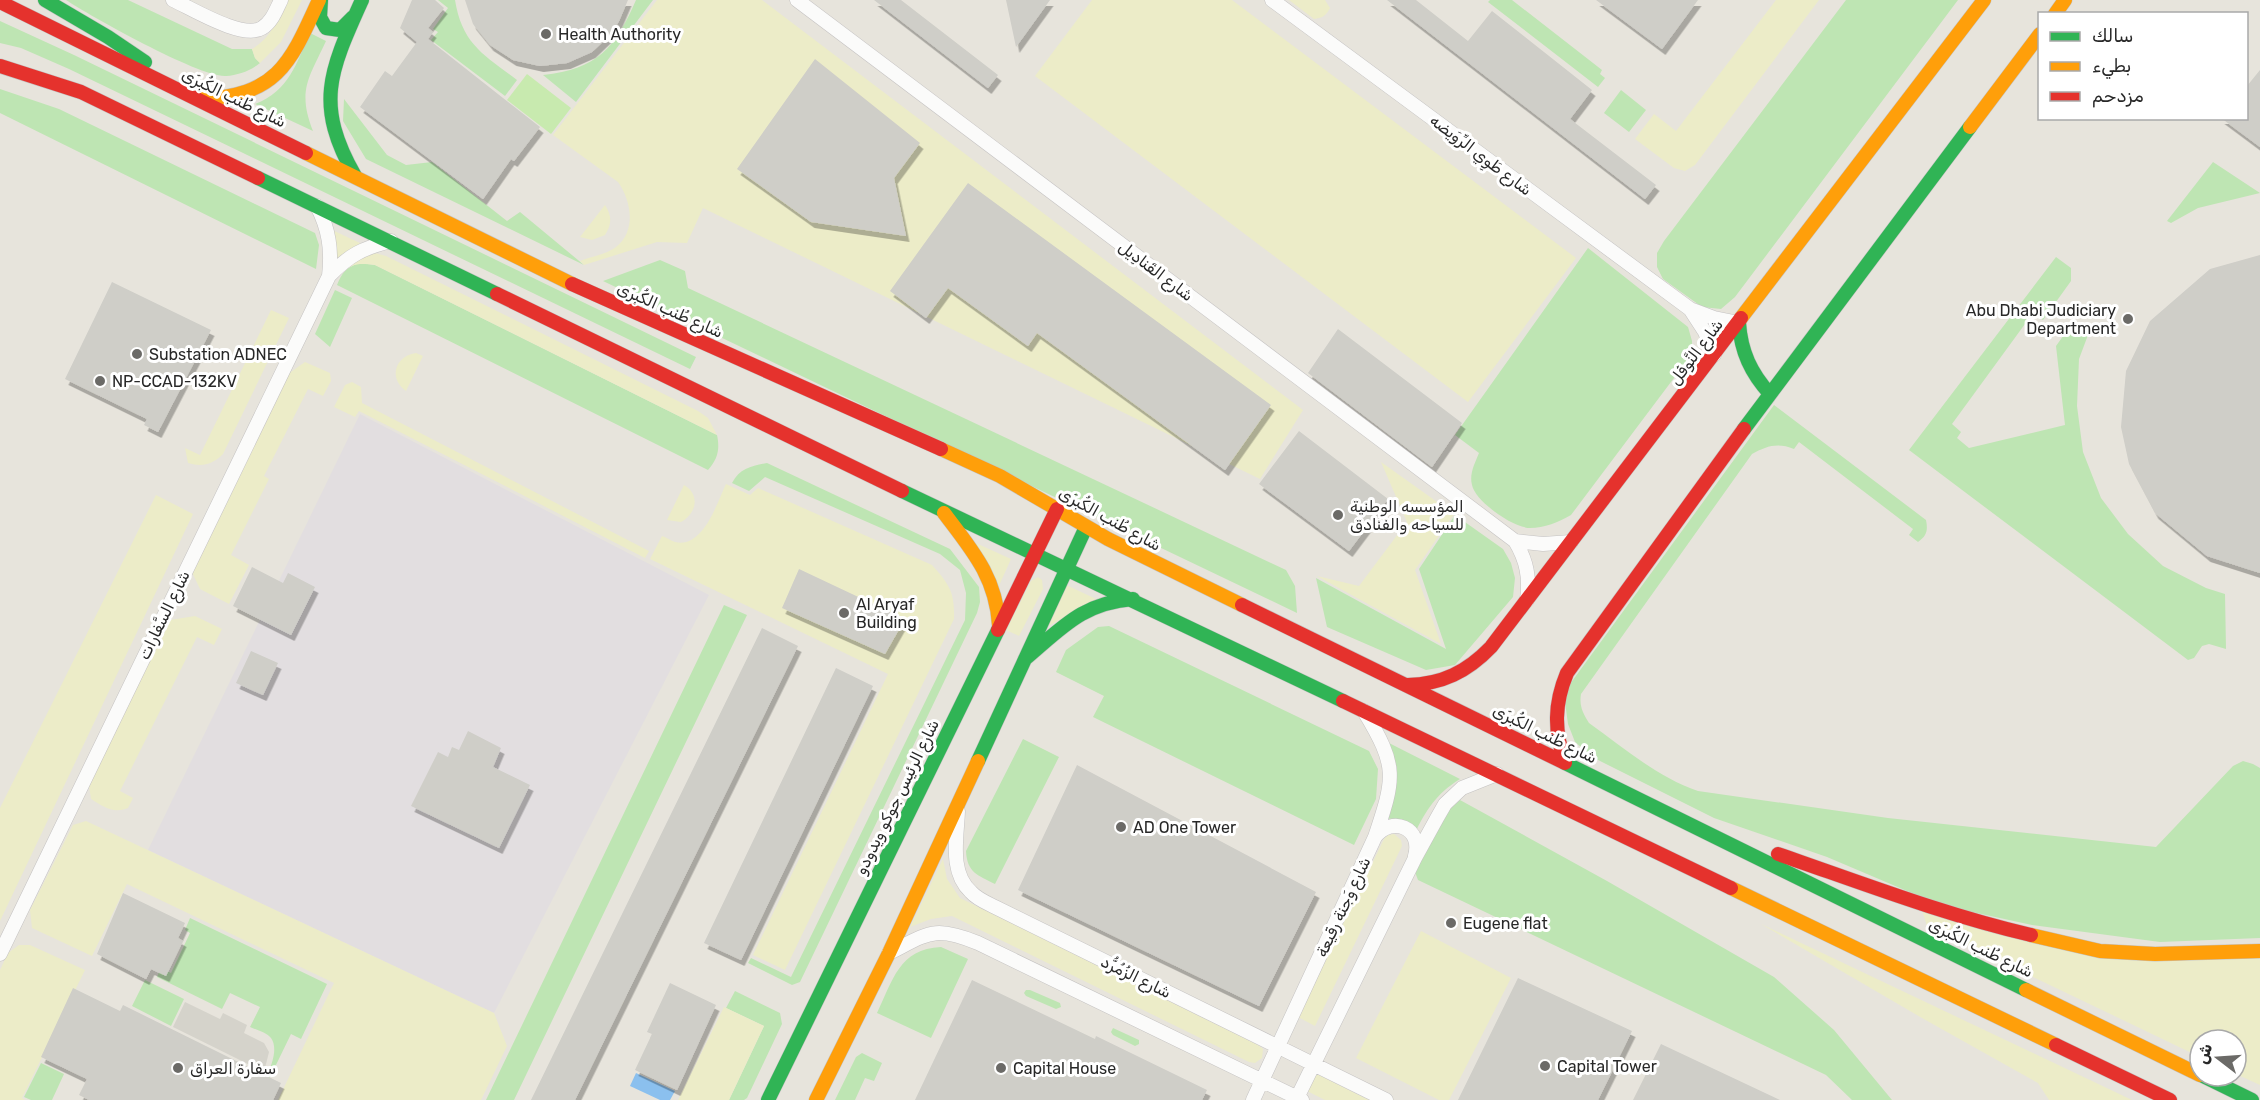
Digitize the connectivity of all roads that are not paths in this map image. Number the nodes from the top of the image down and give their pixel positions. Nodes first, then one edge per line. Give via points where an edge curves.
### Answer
1 (45, 0) edge
2 (173, 0) edge
3 (280, 0) edge
4 (320, 0) edge
5 (797, 0) edge
6 (1272, 0) edge
7 (1984, 0) edge
8 (0, 2) edge
9 (360, 5) edge
10 (2038, 37) edge
11 (0, 66) edge
12 (167, 84) junction
13 (200, 99) junction
14 (355, 176) junction
15 (317, 206) junction
16 (391, 241) junction
17 (328, 276) junction
18 (1690, 309) junction
19 (1739, 323) junction
20 (1714, 356) junction
21 (1770, 394) junction
22 (1057, 509) junction
23 (942, 510) junction
24 (1086, 527) junction
25 (1515, 542) junction
26 (1571, 542) junction
27 (1035, 554) junction
28 (1067, 568) junction
29 (1133, 599) junction
30 (1527, 600) junction
31 (999, 625) junction
32 (1025, 659) junction
33 (1408, 685) junction
34 (1362, 709) junction
35 (1564, 762) junction
36 (1497, 774) junction
37 (959, 803) junction
38 (1692, 824) junction
39 (1376, 837) junction
40 (1415, 858) junction
41 (2260, 951) edge
42 (889, 953) junction
43 (0, 954) edge
44 (1279, 1047) junction
45 (1314, 1065) junction
46 (2188, 1069) edge
47 (1263, 1080) junction
48 (2228, 1088) edge
49 (1299, 1099) edge
50 (768, 1100) edge
51 (816, 1100) edge
52 (1253, 1100) edge
53 (1386, 1100) edge
54 (2170, 1100) edge
55 (2252, 1100) edge

1 - 12 main road via 137,56
2 - 3 street via 250,32 268,23
4 - 9 main road via 321,22 332,31 344,28
4 - 13 main road via 296,50 275,75 238,96
5 - 25 street, شارع القَنادِيل
6 - 18 street, شارع طَوِي الرِّوَيضه
7 - 19 main road, شارع النَّوفَل
8 - 12 main road, شارع طُنب الكُبرَى
9 - 14 main road via 335,62 329,96 335,138
10 - 21 main road
11 - 15 main road via 81,92
12 - 13 main road, شارع طُنب الكُبرَى
13 - 14 main road, شارع طُنب الكُبرَى
14 - 22 main road, شارع طُنب الكُبرَى via 582,289 1000,476
15 - 16 main road
15 - 17 street, شارع السَّفارات via 331,247
16 - 17 street, شارع السَّفارات via 350,256
16 - 23 main road
17 - 43 street, شارع السَّفارات
18 - 19 street, شارع طَوِي الرِّوَيضه
18 - 20 street, شارع طَوِي الرِّوَيضه via 1706,332
19 - 20 main road, شارع النَّوفَل
19 - 21 main road via 1746,362
20 - 26 main road, شارع النَّوفَل
21 - 35 main road via 1565,676 1555,710 1556,737
22 - 24 main road, شارع طُنب الكُبرَى
22 - 27 main road, شارع الرئيس جوكو ويدودو
23 - 27 main road
23 - 31 main road via 993,582
24 - 28 main road
24 - 33 main road, شارع طُنب الكُبرَى
25 - 26 street
25 - 30 street via 1528,575
26 - 30 main road, شارع النَّوفَل
27 - 28 main road
27 - 31 main road, شارع الرئيس جوكو ويدودو
28 - 29 main road
28 - 32 main road
29 - 32 main road via 1109,601 1086,609
29 - 34 main road
30 - 33 main road, شارع النَّوفَل via 1472,667 1435,684
31 - 50 main road, شارع الرئيس جوكو ويدودو
32 - 37 main road
33 - 35 main road, شارع طُنب الكُبرَى
34 - 36 main road
34 - 39 street, شارع وَجنة رقَيعة via 1379,737 1390,767 1389,796
35 - 38 main road, شارع طُنب الكُبرَى
36 - 40 street via 1474,782 1453,796
36 - 54 main road
37 - 42 main road
37 - 44 street, شارع الزُمُرُّد via 956,858 963,883 971,894
38 - 41 main road via 1920,904 1991,926 2100,951
38 - 46 main road, شارع طُنب الكُبرَى
39 - 40 street via 1392,826 1405,828 1415,838
39 - 44 street, شارع وَجنة رقَيعة
40 - 45 street
42 - 47 street via 933,933 955,934
42 - 51 main road
44 - 45 street, شارع الزُمُرُّد
44 - 47 street, شارع وَجنة رقَيعة
45 - 49 street
45 - 53 street, شارع الزُمُرُّد
47 - 49 street
47 - 52 street, شارع وَجنة رقَيعة
48 - 55 main road, شارع طُنب الكُبرَى

